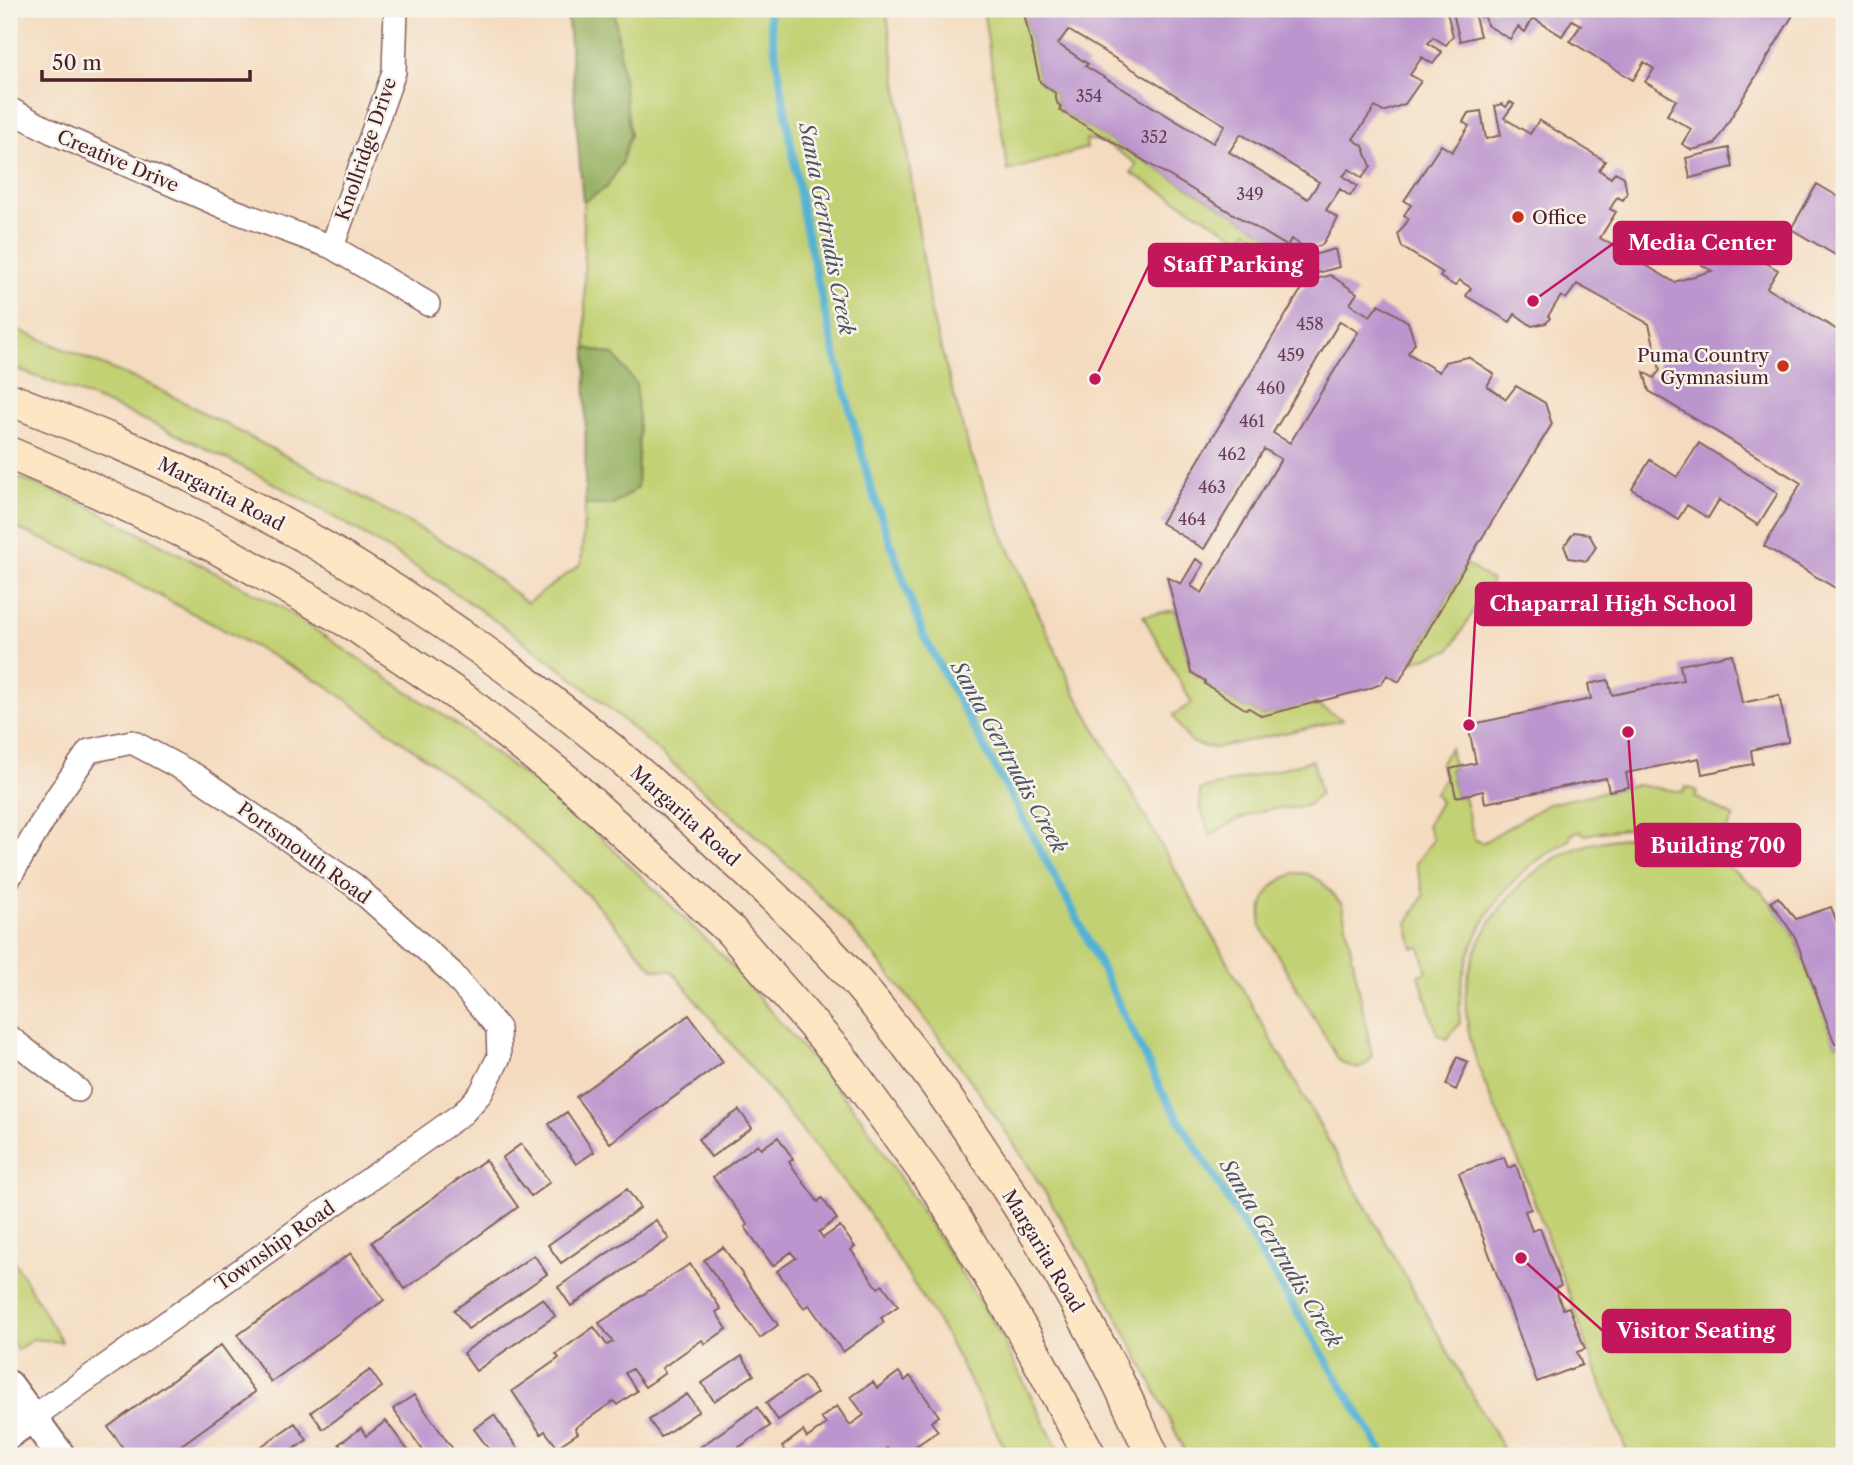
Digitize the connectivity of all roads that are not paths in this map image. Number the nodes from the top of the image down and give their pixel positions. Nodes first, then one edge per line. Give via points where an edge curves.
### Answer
1 (396, 9) edge
2 (9, 110) edge
3 (332, 247) junction
4 (428, 304) dead end
5 (9, 399) edge
6 (9, 453) edge
7 (9, 878) edge
8 (9, 1037) edge
9 (499, 1057) joint
10 (78, 1090) dead end
11 (9, 1385) edge
12 (32, 1418) junction
13 (9, 1434) edge
14 (61, 1456) edge
15 (1090, 1456) edge
16 (1153, 1456) edge

1 - 3 street, Knollridge Drive via 394,72
2 - 3 street, Creative Drive via 229,209
3 - 4 street, Creative Drive
5 - 16 main road, Margarita Road via 214,487 323,546 422,608 527,684 675,803 792,914 868,996 937,1085 1037,1236 1108,1361
6 - 15 main road via 214,546 356,626 567,781 730,930 840,1056 940,1193
7 - 9 street, Portsmouth Road via 89,751 132,741 196,776 354,885 451,972 498,1028
8 - 10 street
9 - 12 street, Township Road via 481,1093 463,1113
11 - 12 street
12 - 13 street
12 - 14 street

